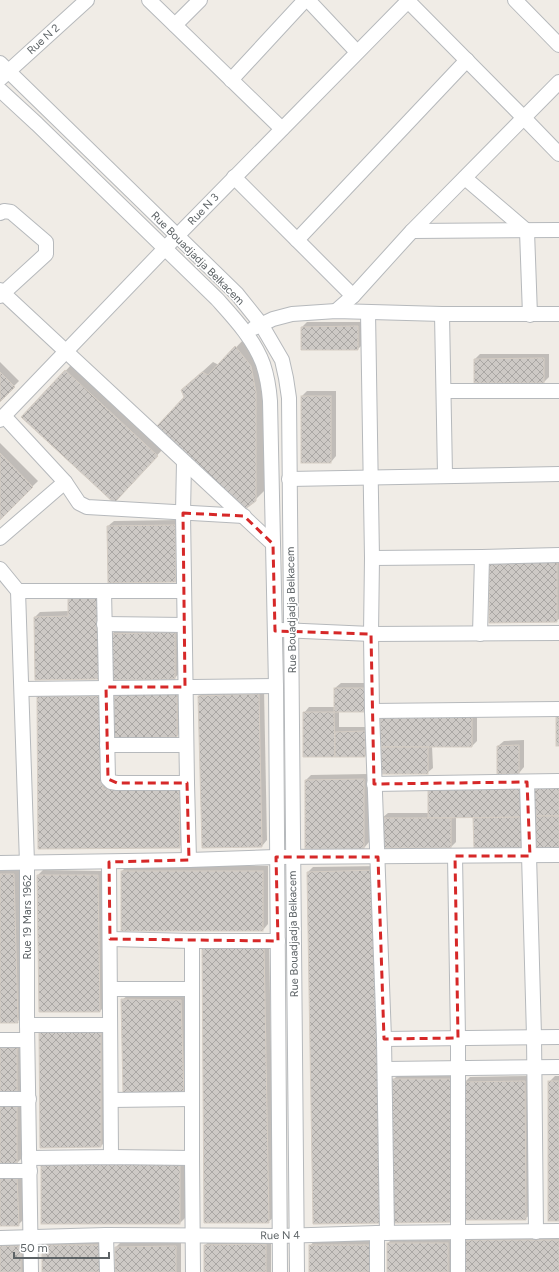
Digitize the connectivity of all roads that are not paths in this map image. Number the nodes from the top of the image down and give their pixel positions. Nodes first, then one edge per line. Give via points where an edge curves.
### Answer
1 (87, 0) edge
2 (150, 0) edge
3 (200, 0) edge
4 (305, 0) edge
5 (308, 0) edge
6 (409, 1) edge
7 (519, 1) edge
8 (175, 25) junction
9 (559, 45) edge
10 (357, 52) junction
11 (467, 60) junction
12 (3, 71) edge
13 (231, 80) junction
14 (559, 82) edge
15 (0, 90) edge
16 (524, 118) junction
17 (282, 129) junction
18 (559, 154) edge
19 (234, 177) junction
20 (465, 178) junction
21 (0, 213) edge
22 (559, 230) edge
23 (412, 231) junction
24 (527, 231) junction
25 (176, 236) junction
26 (297, 240) junction
27 (165, 248) junction
28 (1, 293) edge
29 (353, 296) junction
30 (336, 311) junction
31 (368, 312) junction
32 (442, 314) junction
33 (530, 314) junction
34 (559, 314) edge
35 (261, 324) junction
36 (246, 334) junction
37 (67, 352) junction
38 (444, 391) junction
39 (559, 391) edge
40 (2, 418) edge
41 (184, 462) junction
42 (559, 474) edge
43 (445, 475) junction
44 (371, 478) junction
45 (289, 480) junction
46 (65, 482) junction
47 (183, 513) junction
48 (244, 516) junction
49 (0, 538) edge
50 (273, 544) junction
51 (559, 555) edge
52 (482, 557) junction
53 (372, 558) junction
54 (0, 569) edge
55 (18, 591) junction
56 (104, 591) junction
57 (184, 591) junction
58 (104, 624) junction
59 (184, 625) junction
60 (291, 630) junction
61 (275, 631) junction
62 (559, 633) edge
63 (371, 634) junction
64 (480, 634) junction
65 (276, 686) junction
66 (106, 687) junction
67 (185, 687) junction
68 (22, 689) junction
69 (559, 709) edge
70 (372, 711) junction
71 (107, 745) junction
72 (186, 745) junction
73 (559, 781) edge
74 (527, 782) junction
75 (187, 783) junction
76 (374, 784) junction
77 (559, 855) edge
78 (455, 856) junction
79 (530, 856) junction
80 (276, 857) junction
81 (293, 857) junction
82 (378, 857) junction
83 (189, 860) junction
84 (109, 862) junction
85 (0, 863) edge
86 (27, 863) junction
87 (110, 939) junction
88 (192, 940) junction
89 (278, 941) junction
90 (110, 989) junction
91 (192, 989) junction
92 (27, 1025) junction
93 (110, 1025) junction
94 (534, 1036) junction
95 (559, 1037) edge
96 (458, 1038) junction
97 (384, 1039) junction
98 (0, 1040) edge
99 (27, 1040) junction
100 (559, 1067) edge
101 (534, 1068) junction
102 (385, 1069) junction
103 (458, 1069) junction
104 (0, 1099) edge
105 (29, 1099) junction
106 (192, 1099) junction
107 (111, 1100) junction
108 (111, 1157) junction
109 (192, 1158) junction
110 (30, 1165) junction
111 (0, 1171) edge
112 (559, 1231) edge
113 (457, 1232) junction
114 (536, 1232) junction
115 (382, 1233) junction
116 (106, 1235) junction
117 (192, 1235) junction
118 (297, 1235) junction
119 (279, 1236) junction
120 (31, 1237) junction
121 (0, 1238) edge
122 (32, 1272) edge
123 (107, 1272) edge
124 (193, 1272) edge
125 (280, 1272) edge
126 (297, 1272) edge
127 (378, 1272) edge
128 (458, 1272) edge

1 - 12 street, Rue N 2
2 - 8 street
3 - 8 street
4 - 13 street
5 - 10 street
6 - 10 street, Rue N 3
6 - 11 street
7 - 9 street
8 - 13 street
10 - 17 street, Rue N 3
11 - 16 street
11 - 26 street
12 - 25 street, Rue Bouadjadja Belkacem
13 - 17 street
14 - 16 street
15 - 27 street, Rue Bouadjadja Belkacem
16 - 18 street
16 - 20 street
17 - 19 street, Rue N 3
19 - 25 street, Rue N 3
19 - 26 street
20 - 23 street
20 - 24 street
21 - 28 street via 11,212 46,242 47,247 46,254
22 - 24 street
23 - 24 street
23 - 29 street
24 - 33 street
25 - 27 street, Rue N 3
25 - 35 street, Rue Bouadjadja Belkacem via 237,294
26 - 29 street
27 - 36 street, Rue Bouadjadja Belkacem via 217,298
27 - 37 street, Rue N 3
28 - 37 street
29 - 30 street
30 - 31 street
30 - 35 street via 292,314
31 - 32 street
31 - 44 street
32 - 33 street
32 - 38 street
33 - 34 street
35 - 36 street
35 - 45 street, Rue Bouadjadja Belkacem via 282,360 286,378 289,398
36 - 50 street, Rue Bouadjadja Belkacem via 263,364 268,383
37 - 40 street, Rue N 3
37 - 41 street
38 - 39 street
38 - 43 street
40 - 46 street
41 - 47 street
41 - 48 street
42 - 43 street
43 - 44 street
44 - 45 street
44 - 53 street
45 - 60 street, Rue Bouadjadja Belkacem
46 - 47 street via 80,503 88,507
46 - 49 street
47 - 48 street
47 - 57 street
48 - 50 street
50 - 61 street, Rue Bouadjadja Belkacem
51 - 52 street
52 - 53 street
52 - 64 street
53 - 63 street
54 - 55 street
55 - 56 street
55 - 68 street, Rue 19 Mars 1962
56 - 57 street
56 - 58 street
57 - 59 street
58 - 59 street
58 - 66 street
59 - 67 street
60 - 61 street
60 - 63 street
60 - 81 street, Rue Bouadjadja Belkacem
61 - 65 street, Rue Bouadjadja Belkacem
62 - 64 street
63 - 64 street
63 - 70 street
65 - 67 street
65 - 80 street, Rue Bouadjadja Belkacem
66 - 67 street
66 - 68 street
66 - 71 street
67 - 72 street
68 - 86 street, Rue 19 Mars 1962
69 - 70 street
70 - 76 street
71 - 72 street
71 - 75 street via 108,778 111,782
72 - 75 street
73 - 74 street
74 - 76 street
74 - 79 street
75 - 83 street
76 - 82 street
77 - 79 street
78 - 79 street
78 - 82 street
78 - 96 street
79 - 94 street
80 - 81 street
80 - 83 street
80 - 89 street, Rue Bouadjadja Belkacem
81 - 82 street
81 - 118 street, Rue Bouadjadja Belkacem
82 - 97 street
83 - 84 street
84 - 86 street
84 - 87 street
85 - 86 street
86 - 92 street, Rue 19 Mars 1962
87 - 88 street
87 - 90 street
88 - 89 street
88 - 91 street
89 - 119 street, Rue Bouadjadja Belkacem
90 - 91 street
90 - 93 street
91 - 106 street
92 - 93 street
92 - 99 street, Rue 19 Mars 1962
93 - 107 street
94 - 95 street
94 - 96 street
94 - 101 street
96 - 97 street
96 - 103 street
97 - 102 street
98 - 99 street
99 - 105 street, Rue 19 Mars 1962
100 - 101 street
101 - 103 street
101 - 114 street
102 - 103 street
102 - 115 street
103 - 113 street
104 - 105 street
105 - 110 street, Rue 19 Mars 1962
106 - 107 street
106 - 109 street
107 - 108 street
108 - 109 street
108 - 110 street
109 - 117 street
110 - 111 street
110 - 120 street, Rue 19 Mars 1962
112 - 114 street, Rue N 4
113 - 114 street, Rue N 4
113 - 115 street, Rue N 4
113 - 128 street
115 - 118 street, Rue N 4
115 - 127 street
116 - 117 street, Rue N 4
116 - 120 street, Rue N 4
116 - 123 street
117 - 119 street, Rue N 4
117 - 124 street
118 - 119 street, Rue N 4
118 - 126 street, Rue Bouadjadja Belkacem
119 - 125 street, Rue Bouadjadja Belkacem
120 - 121 street, Rue N 4
120 - 122 street, Rue 19 Mars 1962

